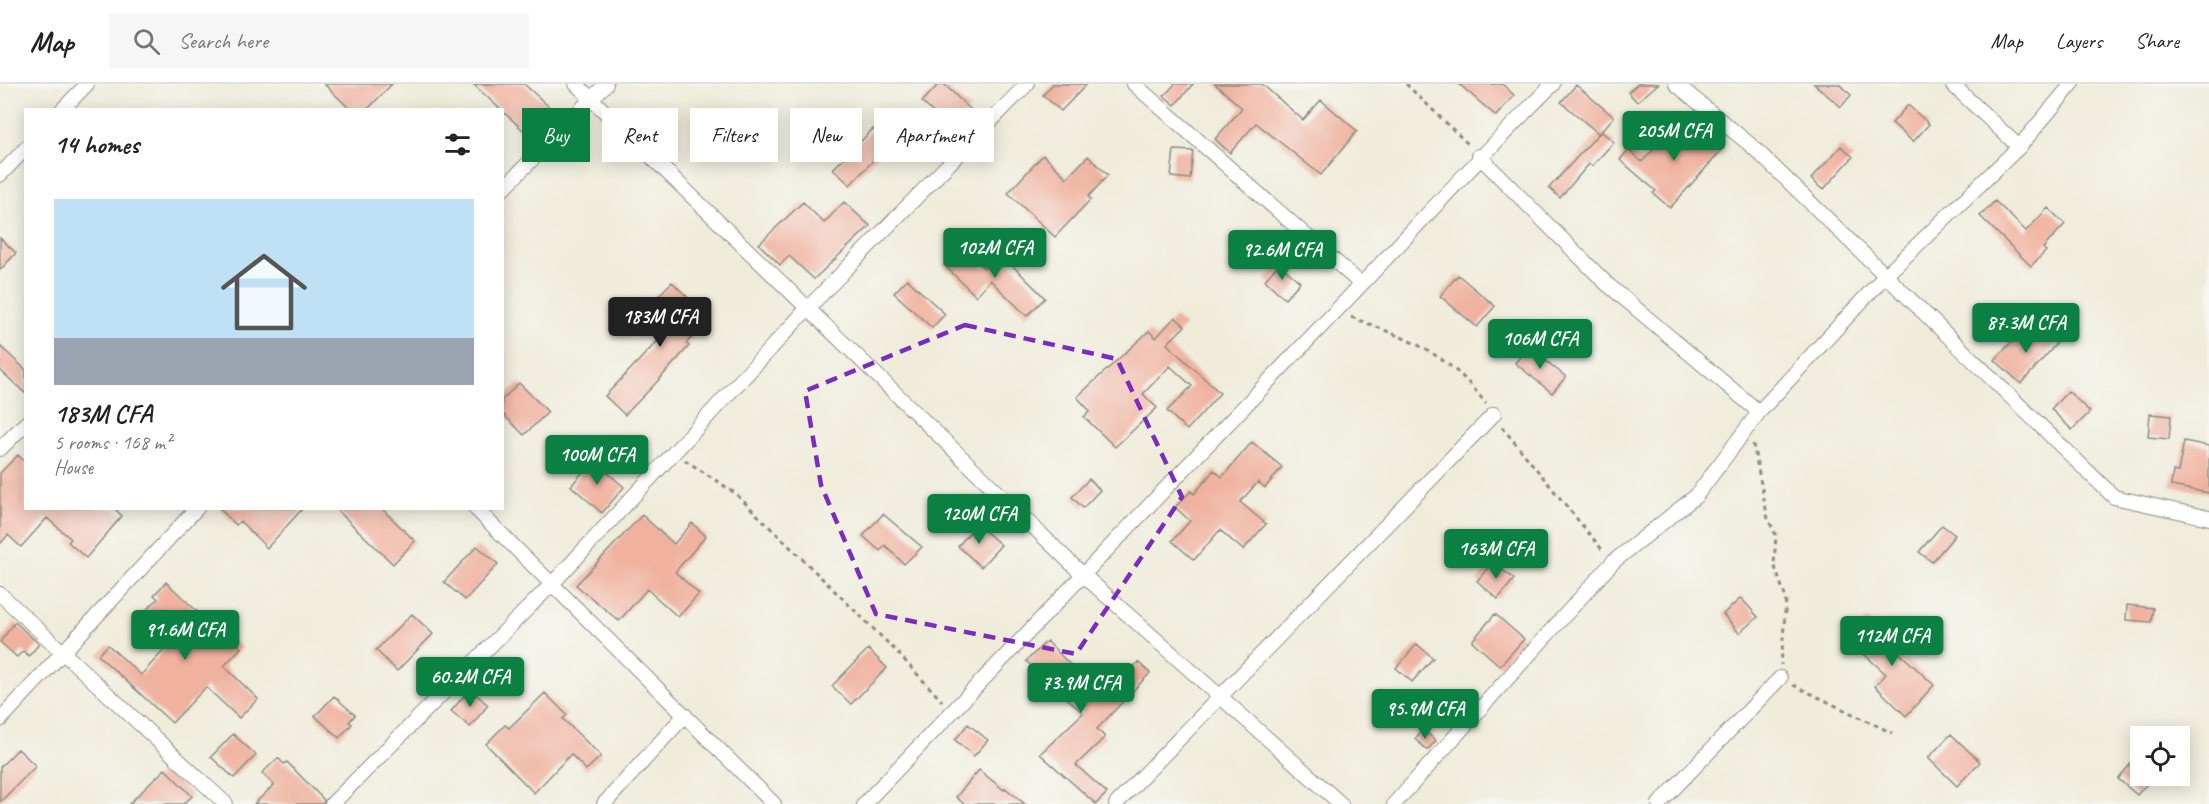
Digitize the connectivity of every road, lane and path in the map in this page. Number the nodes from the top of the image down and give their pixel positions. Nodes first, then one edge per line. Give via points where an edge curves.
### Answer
1 (87, 84) edge
2 (576, 84) edge
3 (606, 84) edge
4 (1027, 84) edge
5 (1134, 84) edge
6 (1406, 84) edge
7 (1553, 84) edge
8 (1676, 84) edge
9 (1952, 84) edge
10 (2072, 84) edge
11 (592, 100) junction
12 (64, 108) edge
13 (2019, 147) junction
14 (24, 150) edge
15 (1479, 156) junction
16 (0, 175) edge
17 (504, 188) edge
18 (1885, 276) junction
19 (1361, 284) junction
20 (808, 308) junction
21 (1759, 412) junction
22 (1494, 414) dead end
23 (24, 425) edge
24 (0, 449) edge
25 (674, 452) junction
26 (195, 510) edge
27 (477, 510) edge
28 (2209, 518) edge
29 (1081, 573) junction
30 (553, 583) junction
31 (0, 594) edge
32 (63, 652) junction
33 (1780, 678) junction
34 (1219, 695) junction
35 (951, 711) junction
36 (685, 715) junction
37 (0, 720) edge
38 (1892, 733) dead end
39 (226, 804) edge
40 (332, 804) edge
41 (604, 804) edge
42 (774, 804) edge
43 (864, 804) edge
44 (1116, 804) edge
45 (1341, 804) edge
46 (1394, 804) edge
47 (1659, 804) edge

1 - 12 street
2 - 11 street
3 - 11 street
4 - 20 street
5 - 19 street
6 - 15 path
7 - 15 street
8 - 18 street via 1753,147
9 - 13 street
10 - 13 street
11 - 17 street
11 - 20 street
13 - 18 street
14 - 16 street
15 - 19 street
15 - 21 street via 1607,284
18 - 21 street
18 - 28 street via 2114,497
19 - 29 street
20 - 25 street
20 - 29 street
21 - 33 path via 1753,445 1768,519 1776,535 1774,564 1786,599
21 - 46 street via 1696,496 1613,562
22 - 34 street
23 - 24 street
25 - 30 street
25 - 35 path via 735,493 895,650
26 - 32 street
27 - 30 street
29 - 34 street
29 - 35 street
30 - 36 street
30 - 40 street
31 - 32 street
32 - 37 street
32 - 39 street
33 - 38 path
33 - 47 street
34 - 44 street
34 - 45 street
35 - 43 street
36 - 41 street
36 - 42 street

